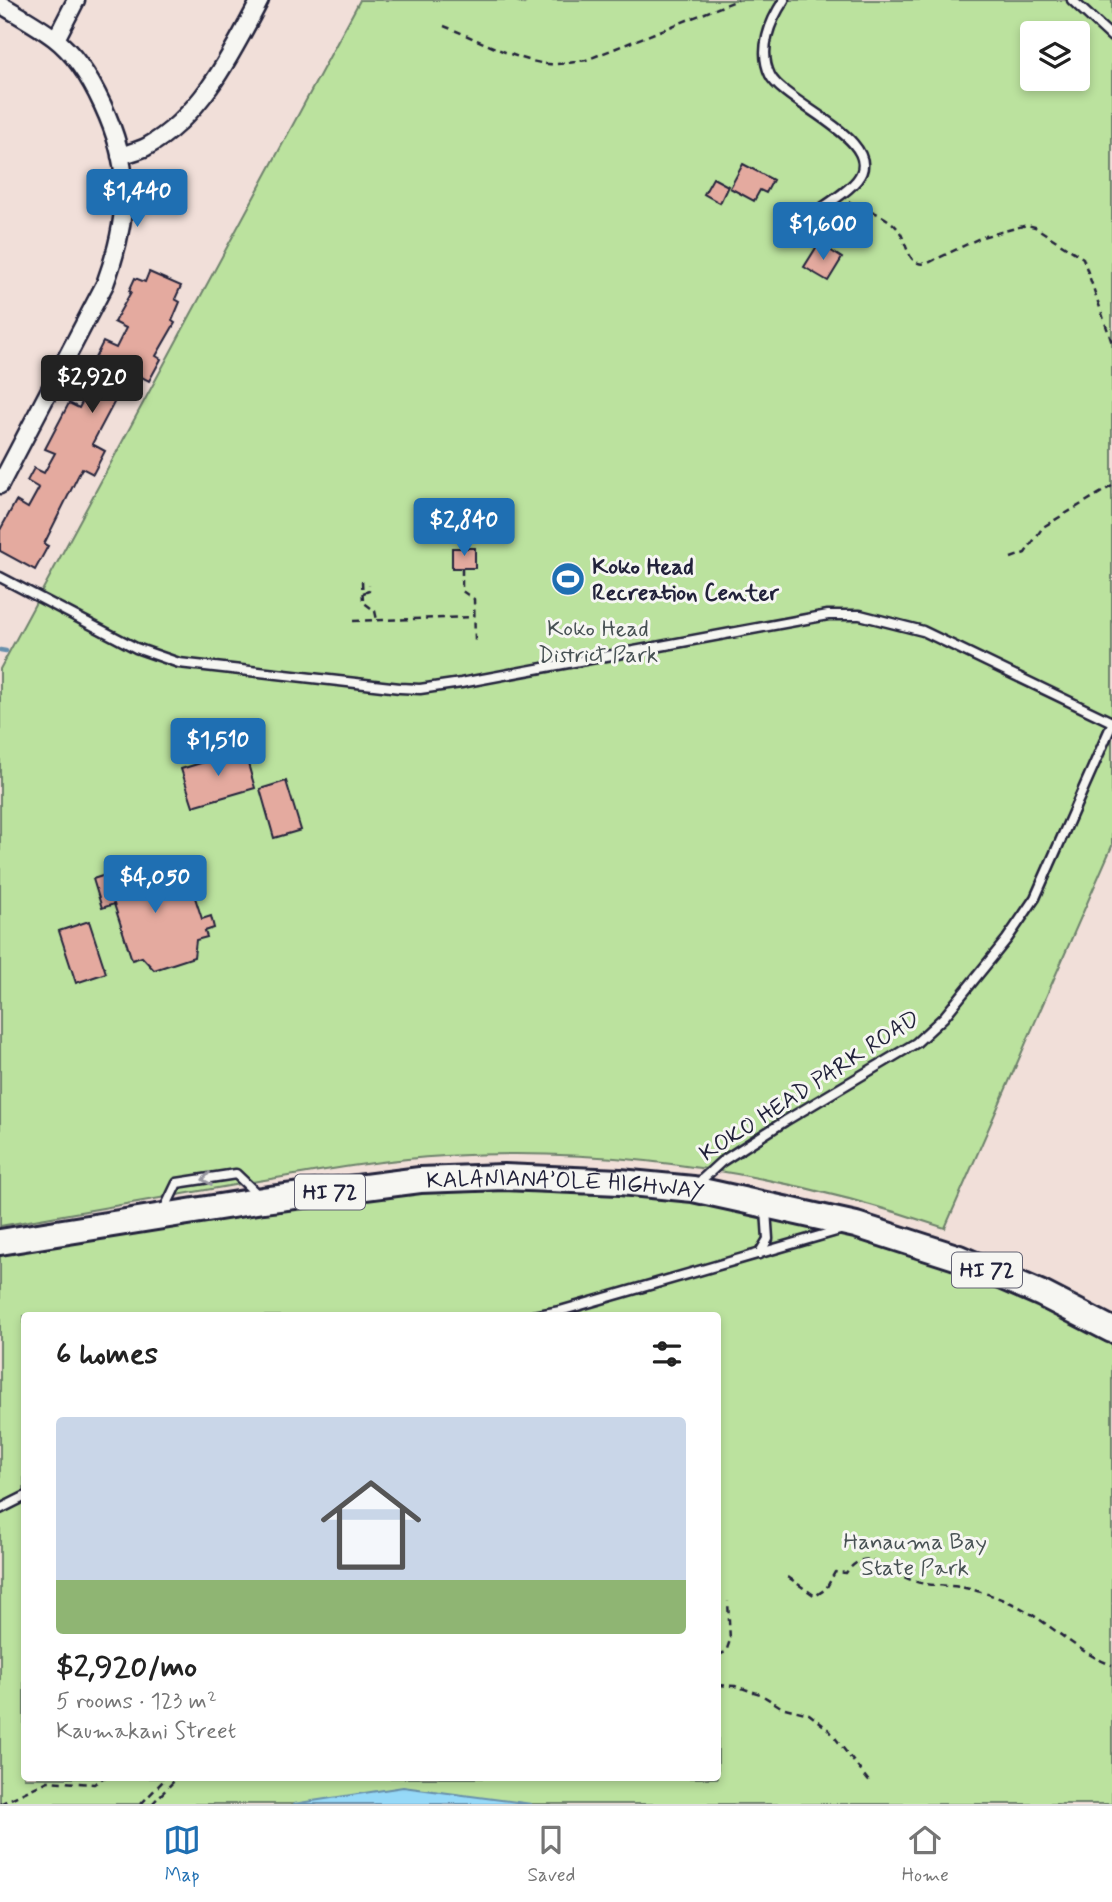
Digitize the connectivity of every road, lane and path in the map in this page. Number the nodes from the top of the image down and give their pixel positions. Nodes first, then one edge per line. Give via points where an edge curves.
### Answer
1 (76, 0) edge
2 (260, 0) edge
3 (738, 0) edge
4 (784, 0) edge
5 (1072, 0) edge
6 (0, 4) edge
7 (444, 26) dead end
8 (1112, 37) edge
9 (56, 39) junction
10 (120, 156) junction
11 (836, 196) junction
12 (792, 227) dead end
13 (1112, 343) edge
14 (0, 485) edge
15 (1112, 486) edge
16 (1011, 558) dead end
17 (462, 568) dead end
18 (0, 577) edge
19 (362, 582) dead end
20 (369, 585) dead end
21 (363, 593) junction
22 (473, 617) junction
23 (377, 620) junction
24 (353, 621) dead end
25 (475, 641) dead end
26 (1112, 723) edge
27 (694, 1189) junction
28 (764, 1204) junction
29 (856, 1225) junction
30 (0, 1242) edge
31 (758, 1254) junction
32 (555, 1312) edge
33 (1112, 1330) edge
34 (21, 1498) edge
35 (0, 1509) edge
36 (788, 1577) dead end
37 (728, 1601) dead end
38 (721, 1654) edge
39 (1112, 1665) edge
40 (721, 1685) edge
41 (48, 1781) edge
42 (48, 1781) edge
43 (98, 1781) edge
44 (163, 1781) edge
45 (174, 1781) edge
46 (871, 1784) dead end
47 (1, 1804) edge
48 (141, 1804) edge
49 (152, 1804) edge

1 - 9 street
2 - 10 street via 207,93 145,148
3 - 7 path via 586,60 564,64 526,59
4 - 11 lane via 772,18 766,45 769,73 781,90 851,139 862,157 857,180
5 - 8 lane
6 - 9 street
9 - 10 street via 96,90
10 - 14 street via 124,185 121,216 105,284
11 - 12 lane
11 - 13 path via 892,222 911,259 919,264 982,237 1027,225 1039,229 1083,257
15 - 16 path via 1043,527 1025,553
17 - 22 path via 462,591 474,599
18 - 26 lane, KOKO HEAD PARK ROAD via 136,648 179,663 420,689 828,615 860,615 923,631
19 - 21 path
20 - 21 path via 369,591
21 - 23 path via 364,604 375,611
22 - 23 path
22 - 25 path
23 - 24 path
26 - 27 lane, KOKO HEAD PARK ROAD via 1035,898 944,1017 916,1043 721,1162
27 - 28 main road, KALANIANA’OLE HIGHWAY / HI 72
27 - 30 main road, KALANIANA’OLE HIGHWAY / HI 72 via 504,1177 420,1181 262,1200
28 - 29 main road, KALANIANA’OLE HIGHWAY / HI 72
28 - 31 lane via 768,1239
29 - 31 lane
29 - 33 main road, KALANIANA’OLE HIGHWAY / HI 72 via 959,1258 1042,1293
31 - 32 lane
34 - 35 lane
36 - 39 path via 815,1596 826,1589 835,1572 846,1573 857,1562 873,1559 913,1581 966,1588 1012,1603
37 - 38 path via 730,1640
40 - 46 path via 760,1694 781,1707 809,1714 829,1730
41 - 47 path
42 - 43 path
44 - 48 path
45 - 49 path

